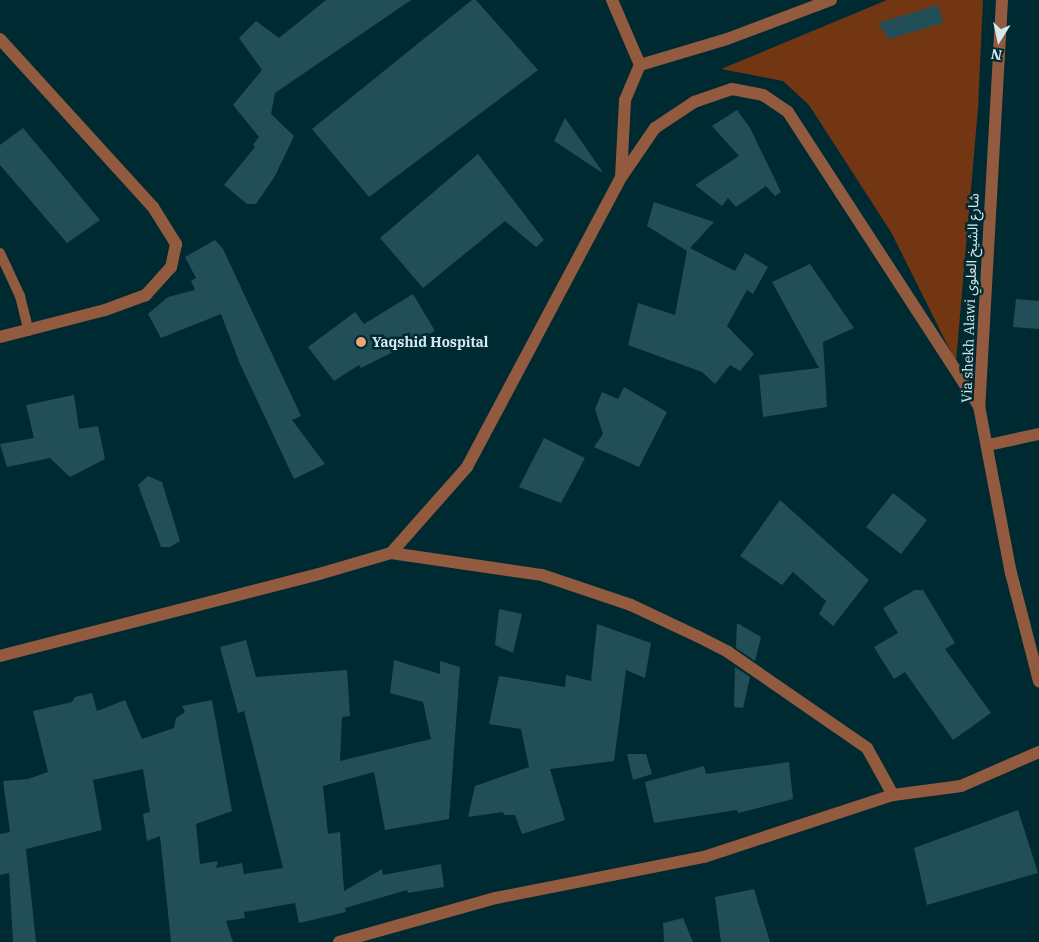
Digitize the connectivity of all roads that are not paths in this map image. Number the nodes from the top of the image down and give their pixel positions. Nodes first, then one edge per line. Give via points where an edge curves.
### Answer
1 (612, 0) edge
2 (831, 0) edge
3 (1002, 0) edge
4 (0, 39) edge
5 (640, 65) junction
6 (622, 176) junction
7 (0, 253) edge
8 (29, 331) junction
9 (0, 337) edge
10 (979, 406) junction
11 (1039, 434) edge
12 (988, 445) junction
13 (391, 553) junction
14 (0, 656) edge
15 (1039, 681) edge
16 (1039, 752) edge
17 (893, 794) junction
18 (339, 942) edge

1 - 5 street
2 - 5 street via 727,39
3 - 10 street, Via shekh Alawi شارع الشيخ العلوي
4 - 8 street via 153,206 176,244 171,267 146,295
5 - 6 street via 625,100
6 - 10 street via 656,128 694,102 732,88 763,95 788,112
6 - 13 street via 467,467
7 - 8 lane via 20,296
8 - 9 street
10 - 12 street, Via shekh Alawi شارع الشيخ العلوي
11 - 12 street
12 - 15 street, Via shekh Alawi شارع الشيخ العلوي via 1011,573
13 - 14 street
13 - 17 street via 542,575 631,605 697,636 728,652 867,748
16 - 17 street via 961,786
17 - 18 street via 704,857 496,898

